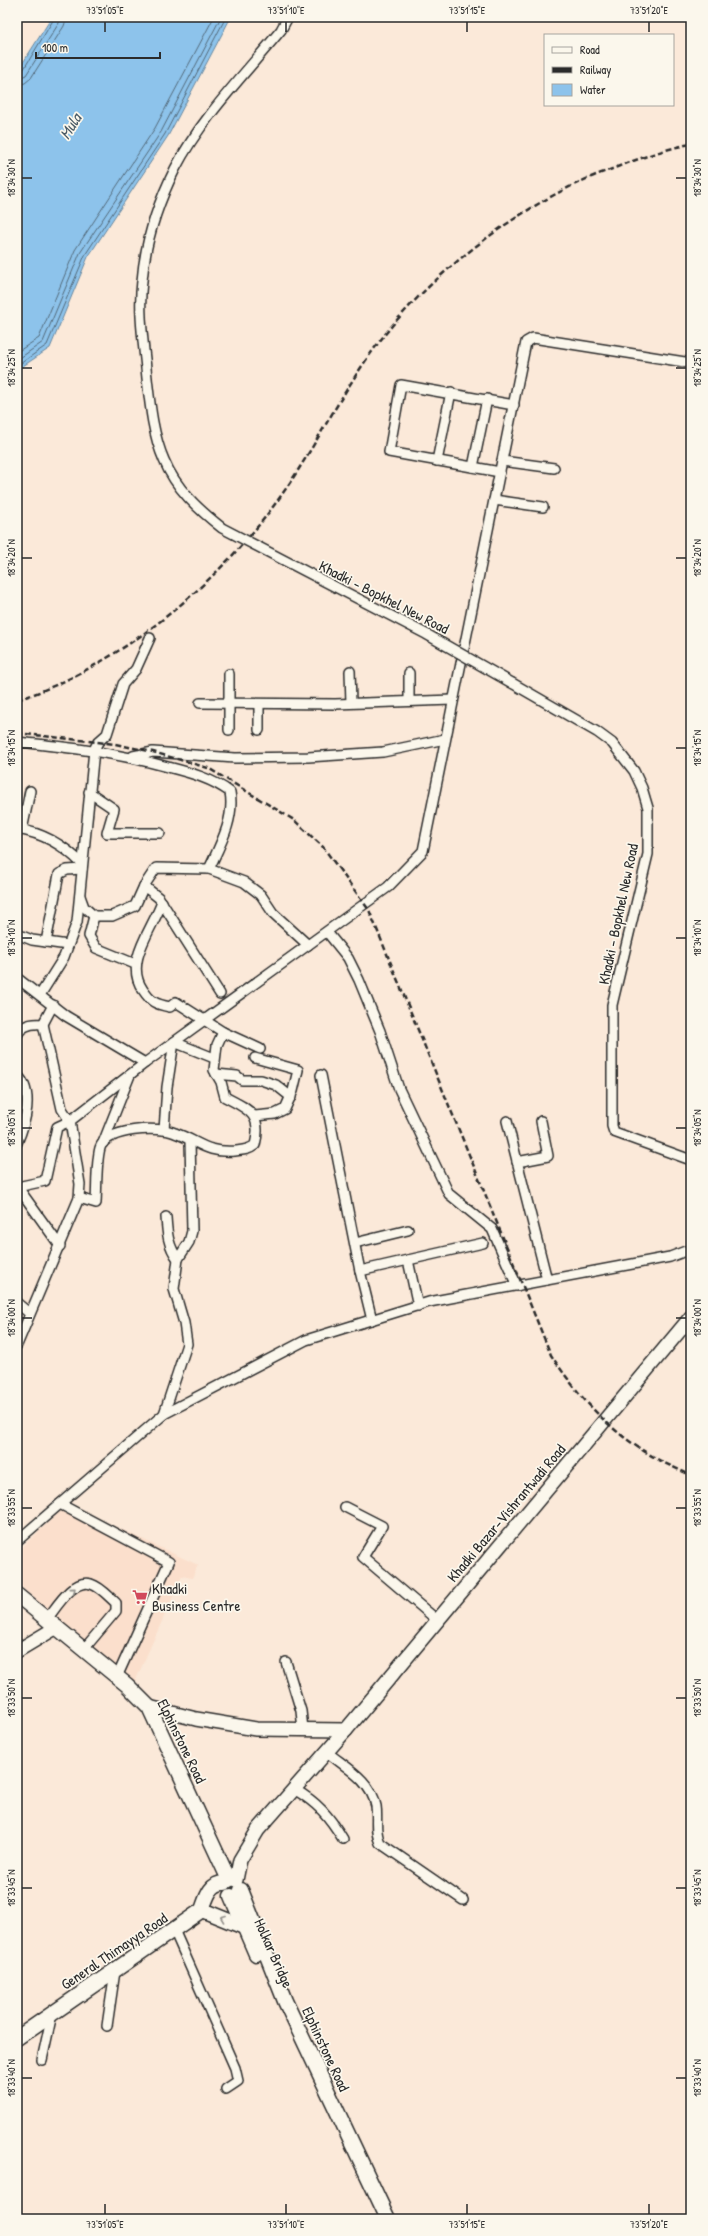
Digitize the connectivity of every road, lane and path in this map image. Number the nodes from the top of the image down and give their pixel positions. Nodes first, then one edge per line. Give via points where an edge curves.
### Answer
1 (288, 17) edge
2 (691, 363) edge
3 (451, 392) junction
4 (487, 399) junction
5 (514, 405) junction
6 (437, 461) junction
7 (502, 461) junction
8 (473, 467) junction
9 (554, 468) dead end
10 (500, 472) junction
11 (494, 500) junction
12 (543, 507) dead end
13 (150, 638) dead end
14 (350, 671) dead end
15 (409, 673) dead end
16 (229, 674) dead end
17 (409, 700) junction
18 (453, 700) junction
19 (200, 703) dead end
20 (229, 703) junction
21 (351, 703) junction
22 (259, 704) junction
23 (229, 730) dead end
24 (259, 730) dead end
25 (446, 739) junction
26 (17, 742) edge
27 (94, 750) junction
28 (128, 756) junction
29 (30, 791) dead end
30 (89, 792) junction
31 (19, 829) edge
32 (160, 833) dead end
33 (82, 866) junction
34 (209, 869) junction
35 (144, 886) junction
36 (80, 895) junction
37 (162, 902) junction
38 (94, 916) junction
39 (327, 932) junction
40 (17, 934) edge
41 (46, 942) junction
42 (308, 945) junction
43 (68, 946) junction
44 (135, 964) junction
45 (17, 978) edge
46 (220, 994) dead end
47 (40, 995) junction
48 (53, 1005) junction
49 (205, 1020) junction
50 (43, 1024) junction
51 (223, 1032) junction
52 (17, 1035) edge
53 (174, 1042) junction
54 (260, 1049) dead end
55 (214, 1058) junction
56 (255, 1058) dead end
57 (145, 1063) junction
58 (131, 1074) junction
59 (216, 1074) junction
60 (321, 1075) dead end
61 (17, 1076) edge
62 (291, 1097) junction
63 (254, 1116) junction
64 (70, 1121) junction
65 (507, 1121) dead end
66 (541, 1121) dead end
67 (164, 1130) junction
68 (190, 1140) junction
69 (17, 1143) edge
70 (102, 1144) junction
71 (691, 1160) edge
72 (517, 1162) junction
73 (17, 1187) edge
74 (79, 1198) junction
75 (166, 1217) dead end
76 (408, 1230) dead end
77 (355, 1243) junction
78 (483, 1243) dead end
79 (60, 1246) junction
80 (691, 1249) edge
81 (178, 1259) junction
82 (408, 1260) junction
83 (360, 1271) junction
84 (547, 1280) junction
85 (517, 1286) junction
86 (17, 1303) edge
87 (418, 1306) junction
88 (29, 1313) junction
89 (691, 1317) edge
90 (372, 1320) junction
91 (17, 1345) edge
92 (164, 1414) junction
93 (60, 1504) junction
94 (345, 1507) dead end
95 (17, 1541) edge
96 (17, 1595) edge
97 (437, 1620) junction
98 (52, 1623) junction
99 (84, 1649) junction
100 (17, 1651) edge
101 (286, 1662) dead end
102 (117, 1677) junction
103 (149, 1707) junction
104 (303, 1729) junction
105 (346, 1730) junction
106 (327, 1752) junction
107 (294, 1789) junction
108 (343, 1840) dead end
109 (231, 1886) junction
110 (463, 1900) dead end
111 (203, 1906) junction
112 (244, 1927) junction
113 (174, 1930) junction
114 (115, 1970) junction
115 (52, 2014) junction
116 (107, 2026) dead end
117 (17, 2038) edge
118 (42, 2060) dead end
119 (226, 2089) dead end
120 (379, 2219) edge
121 (388, 2219) edge

1 - 71 street, Khadki - Bopkhel New Road, bridge via 271,42 200,127 175,169 156,213 142,281 141,323 154,431 164,460 174,479 197,508 222,528 439,641 598,732 626,758 642,788 648,808 648,854 612,1005 612,1126 614,1132
2 - 5 street via 529,338 526,342
3 - 4 street
3 - 6 street
3 - 6 street via 401,385 389,452
4 - 5 street
4 - 8 street
5 - 7 street
6 - 8 street
7 - 9 street
7 - 10 street
8 - 10 street
10 - 11 street
11 - 12 street
11 - 18 street
13 - 27 street via 136,669 123,684 107,734
14 - 21 street
15 - 17 street
16 - 20 street
17 - 18 street
17 - 21 street
18 - 25 street
19 - 20 street
20 - 22 street
20 - 23 street
21 - 22 street
22 - 24 street
25 - 28 street via 383,752 308,757 235,758 153,752
25 - 39 street via 423,851 388,887
26 - 27 street
27 - 28 street
27 - 30 street
28 - 34 street via 204,776 230,792 228,823
29 - 31 street
30 - 32 street via 114,809 107,833
30 - 33 street
31 - 33 street via 49,838 64,847
33 - 36 street
33 - 41 street via 59,874
34 - 35 street via 156,868
34 - 42 street via 250,886
35 - 37 street
35 - 38 street via 135,906 112,916
36 - 38 street via 84,906
36 - 43 street via 77,922
37 - 44 street
37 - 46 street
38 - 44 street via 89,936 96,948
39 - 42 street
39 - 85 street via 348,958 359,980 380,1031 399,1089 449,1194 492,1229
40 - 41 street
41 - 43 street
42 - 49 street
43 - 47 street
44 - 49 street via 137,981 154,1004 170,1008 176,1002
45 - 47 street
47 - 48 street
48 - 50 street
48 - 57 street via 66,1016
49 - 51 street
49 - 53 street
50 - 52 street via 33,1023 19,1030
50 - 64 street via 62,1109
51 - 54 street
51 - 55 street
53 - 55 street
53 - 57 street
53 - 67 street
55 - 59 street
56 - 62 street via 298,1070
57 - 58 street
58 - 64 street
58 - 70 street
59 - 62 street via 237,1076 242,1080 261,1080 276,1085
59 - 63 street via 225,1097 250,1110
60 - 77 street
61 - 69 street via 21,1079 28,1098 24,1126
62 - 63 street via 285,1109 275,1114
63 - 68 street via 256,1141 251,1148 217,1151
64 - 73 street via 57,1127 45,1181
64 - 74 street via 80,1184
65 - 72 street
66 - 72 street via 548,1156
67 - 68 street via 175,1132
67 - 70 street via 114,1134
68 - 81 street via 192,1230 189,1242
70 - 74 street via 96,1203
72 - 84 street
73 - 79 street
74 - 79 street
75 - 81 street via 167,1237
76 - 77 street
77 - 83 street
78 - 82 street
79 - 88 street
80 - 84 street via 670,1256
81 - 92 street via 174,1289 187,1344
82 - 83 street
82 - 87 street
83 - 90 street
84 - 85 street
85 - 87 street
86 - 88 street
87 - 90 street
88 - 91 street
89 - 97 street, Khadki Bazar-Vishrantwadi Road
90 - 92 street via 306,1340
92 - 93 street
93 - 95 street
93 - 102 street via 170,1562
94 - 97 street via 382,1526 363,1557
96 - 98 main road, Elphinstone Road
97 - 105 street, Khadki Bazar-Vishrantwadi Road
98 - 99 main road, Elphinstone Road
98 -> 99 street via 69,1592 79,1585 90,1583 100,1589 116,1603 116,1611
98 - 100 street
99 - 102 main road, Elphinstone Road
101 - 104 street via 301,1711
102 - 103 main road, Elphinstone Road
103 - 104 street via 196,1719 256,1729
103 - 109 main road, Elphinstone Road
104 - 105 street
105 - 106 street, Khadki Bazar-Vishrantwadi Road
106 - 107 street, Khadki Bazar-Vishrantwadi Road
106 - 110 street via 365,1782 376,1806 376,1834 380,1843
107 - 108 street via 323,1809
107 - 109 street, Khadki Bazar-Vishrantwadi Road via 258,1830 240,1860
109 - 111 main road via 218,1883 208,1893
109 - 112 main road, Holkar Bridge
109 - 121 main road, Elphinstone Road
112 -> 111 main road
111 - 113 main road, General Thimayya Road
112 - 120 main road, Holkar Bridge
113 - 114 main road, General Thimayya Road
113 - 119 street via 235,2068 238,2081
114 - 115 main road, General Thimayya Road
114 - 116 street
115 - 117 main road, General Thimayya Road
115 - 118 street

